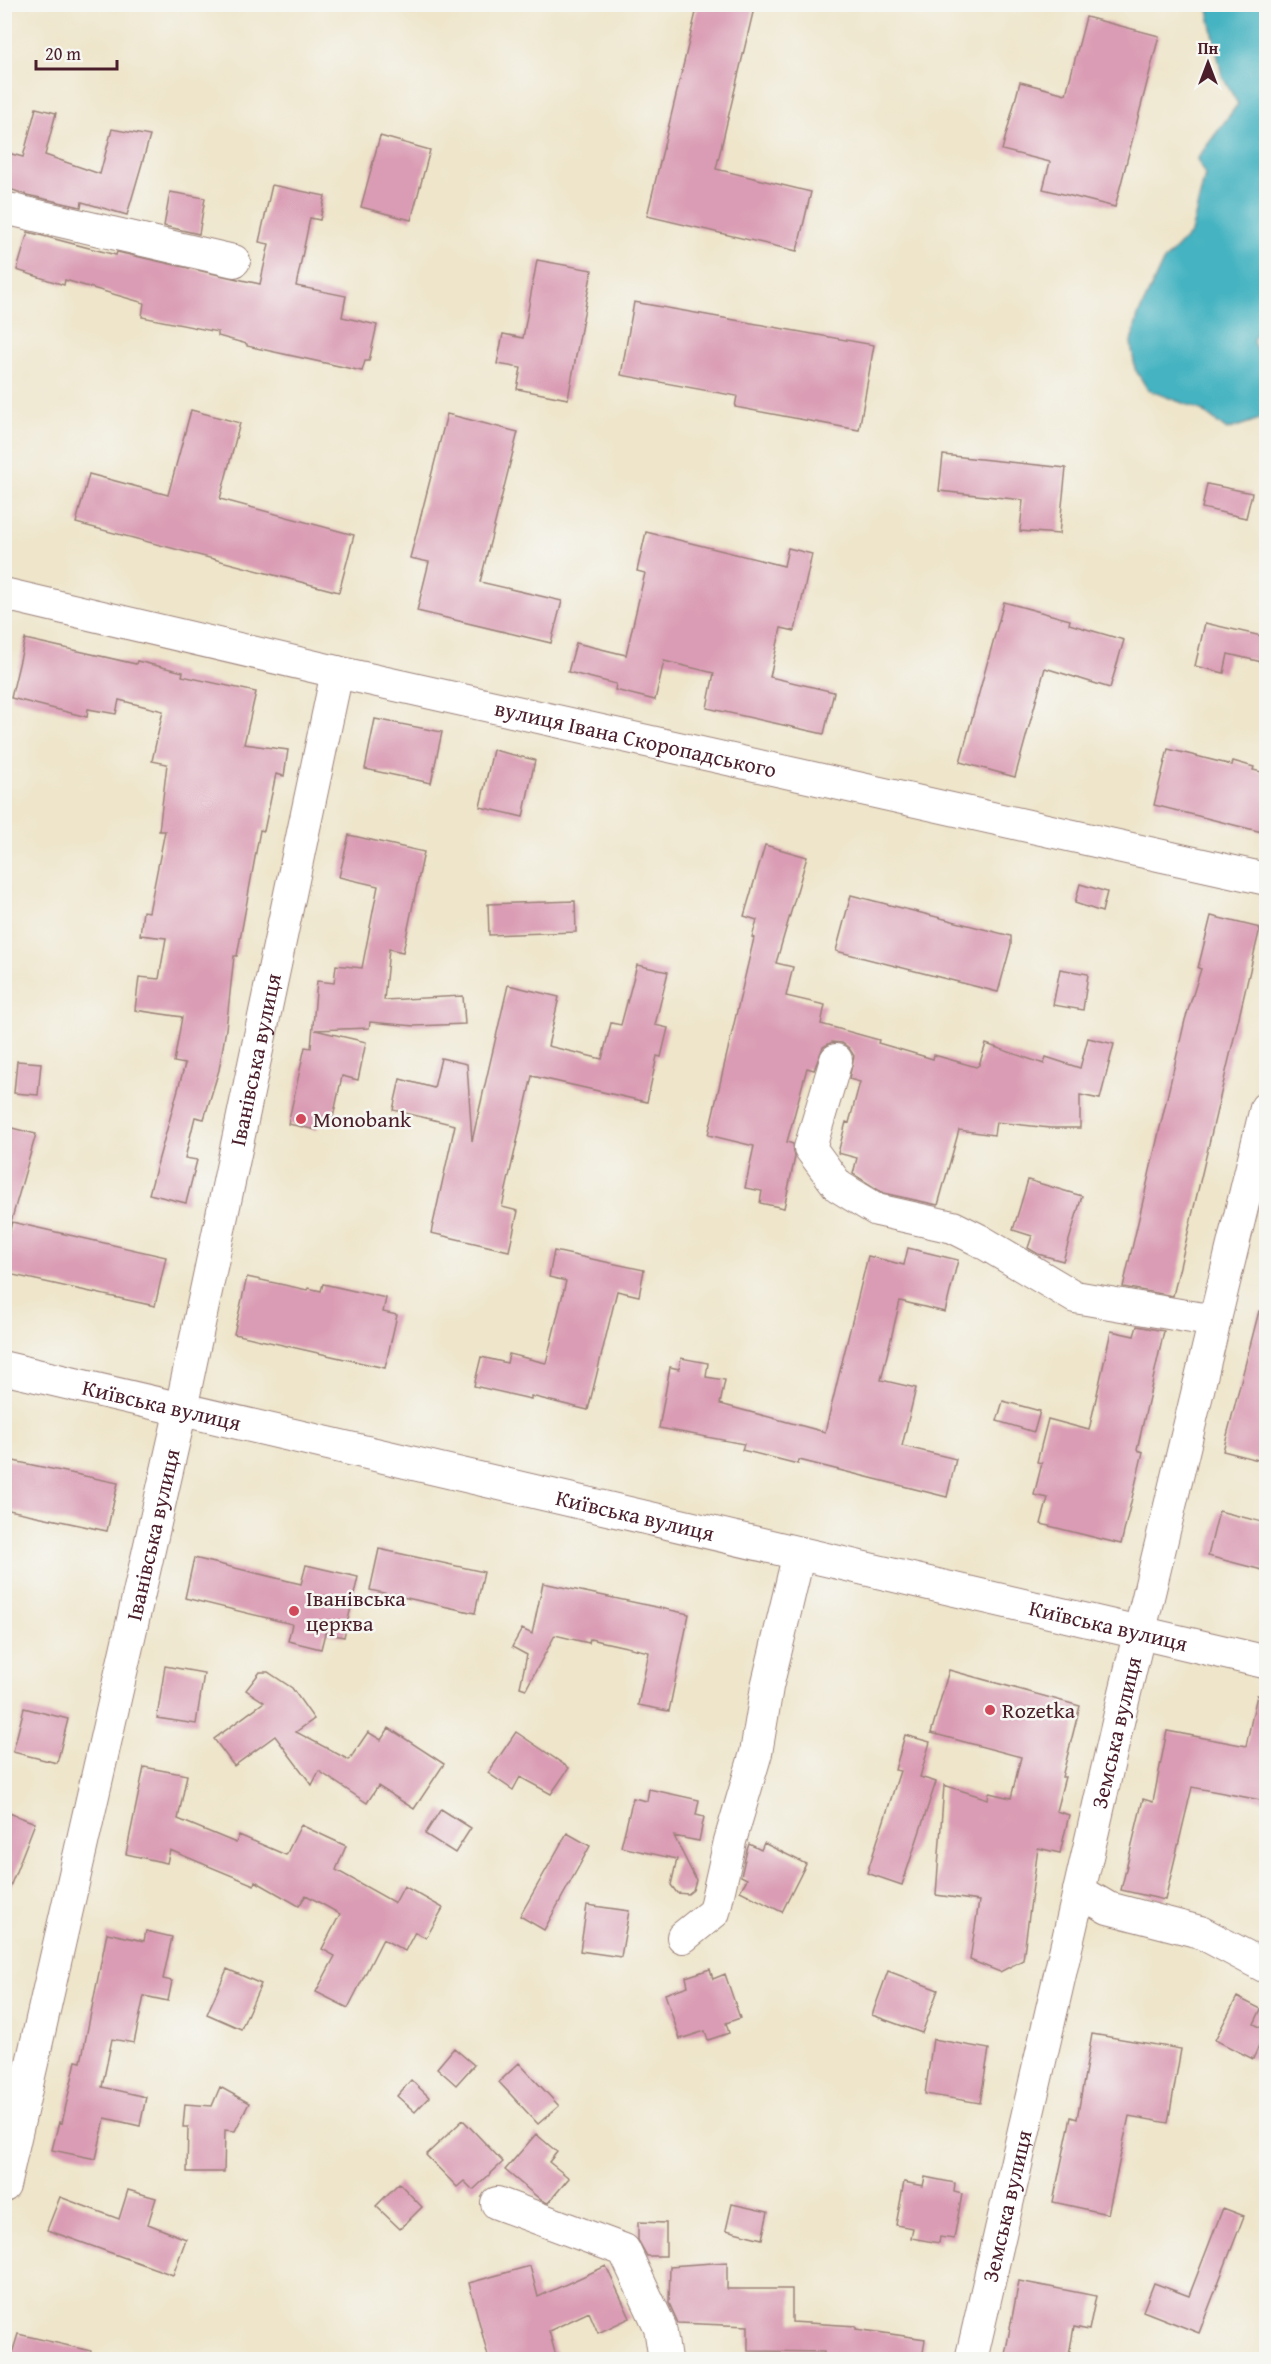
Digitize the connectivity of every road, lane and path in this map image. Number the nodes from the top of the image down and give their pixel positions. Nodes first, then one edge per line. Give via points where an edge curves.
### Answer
1 (4, 208) edge
2 (234, 261) dead end
3 (4, 594) edge
4 (337, 672) junction
5 (1266, 879) edge
6 (836, 1060) dead end
7 (1266, 1108) edge
8 (1215, 1321) junction
9 (4, 1368) edge
10 (181, 1409) junction
11 (799, 1553) junction
12 (1140, 1633) junction
13 (1266, 1662) edge
14 (1079, 1890) junction
15 (683, 1937) dead end
16 (1266, 1967) edge
17 (4, 2186) edge
18 (497, 2203) dead end
19 (665, 2360) edge
20 (971, 2360) edge

1 - 2 street
3 - 4 street, вулиця Івана Скоропадського
4 - 5 street, вулиця Івана Скоропадського
4 - 10 street, Іванівська вулиця
6 - 8 street via 810,1148 838,1186 877,1210 953,1227 1074,1297
7 - 8 street, Земська вулиця
8 - 12 street, Земська вулиця
9 - 10 main road, Київська вулиця
10 - 11 main road, Київська вулиця
10 - 17 street, Іванівська вулиця
11 - 12 main road, Київська вулиця
11 - 15 street via 767,1687 756,1753 714,1912
12 - 13 main road, Київська вулиця
12 - 14 street, Земська вулиця
14 - 16 street via 1108,1908 1200,1932
14 - 20 street, Земська вулиця
18 - 19 street via 624,2250 660,2326

